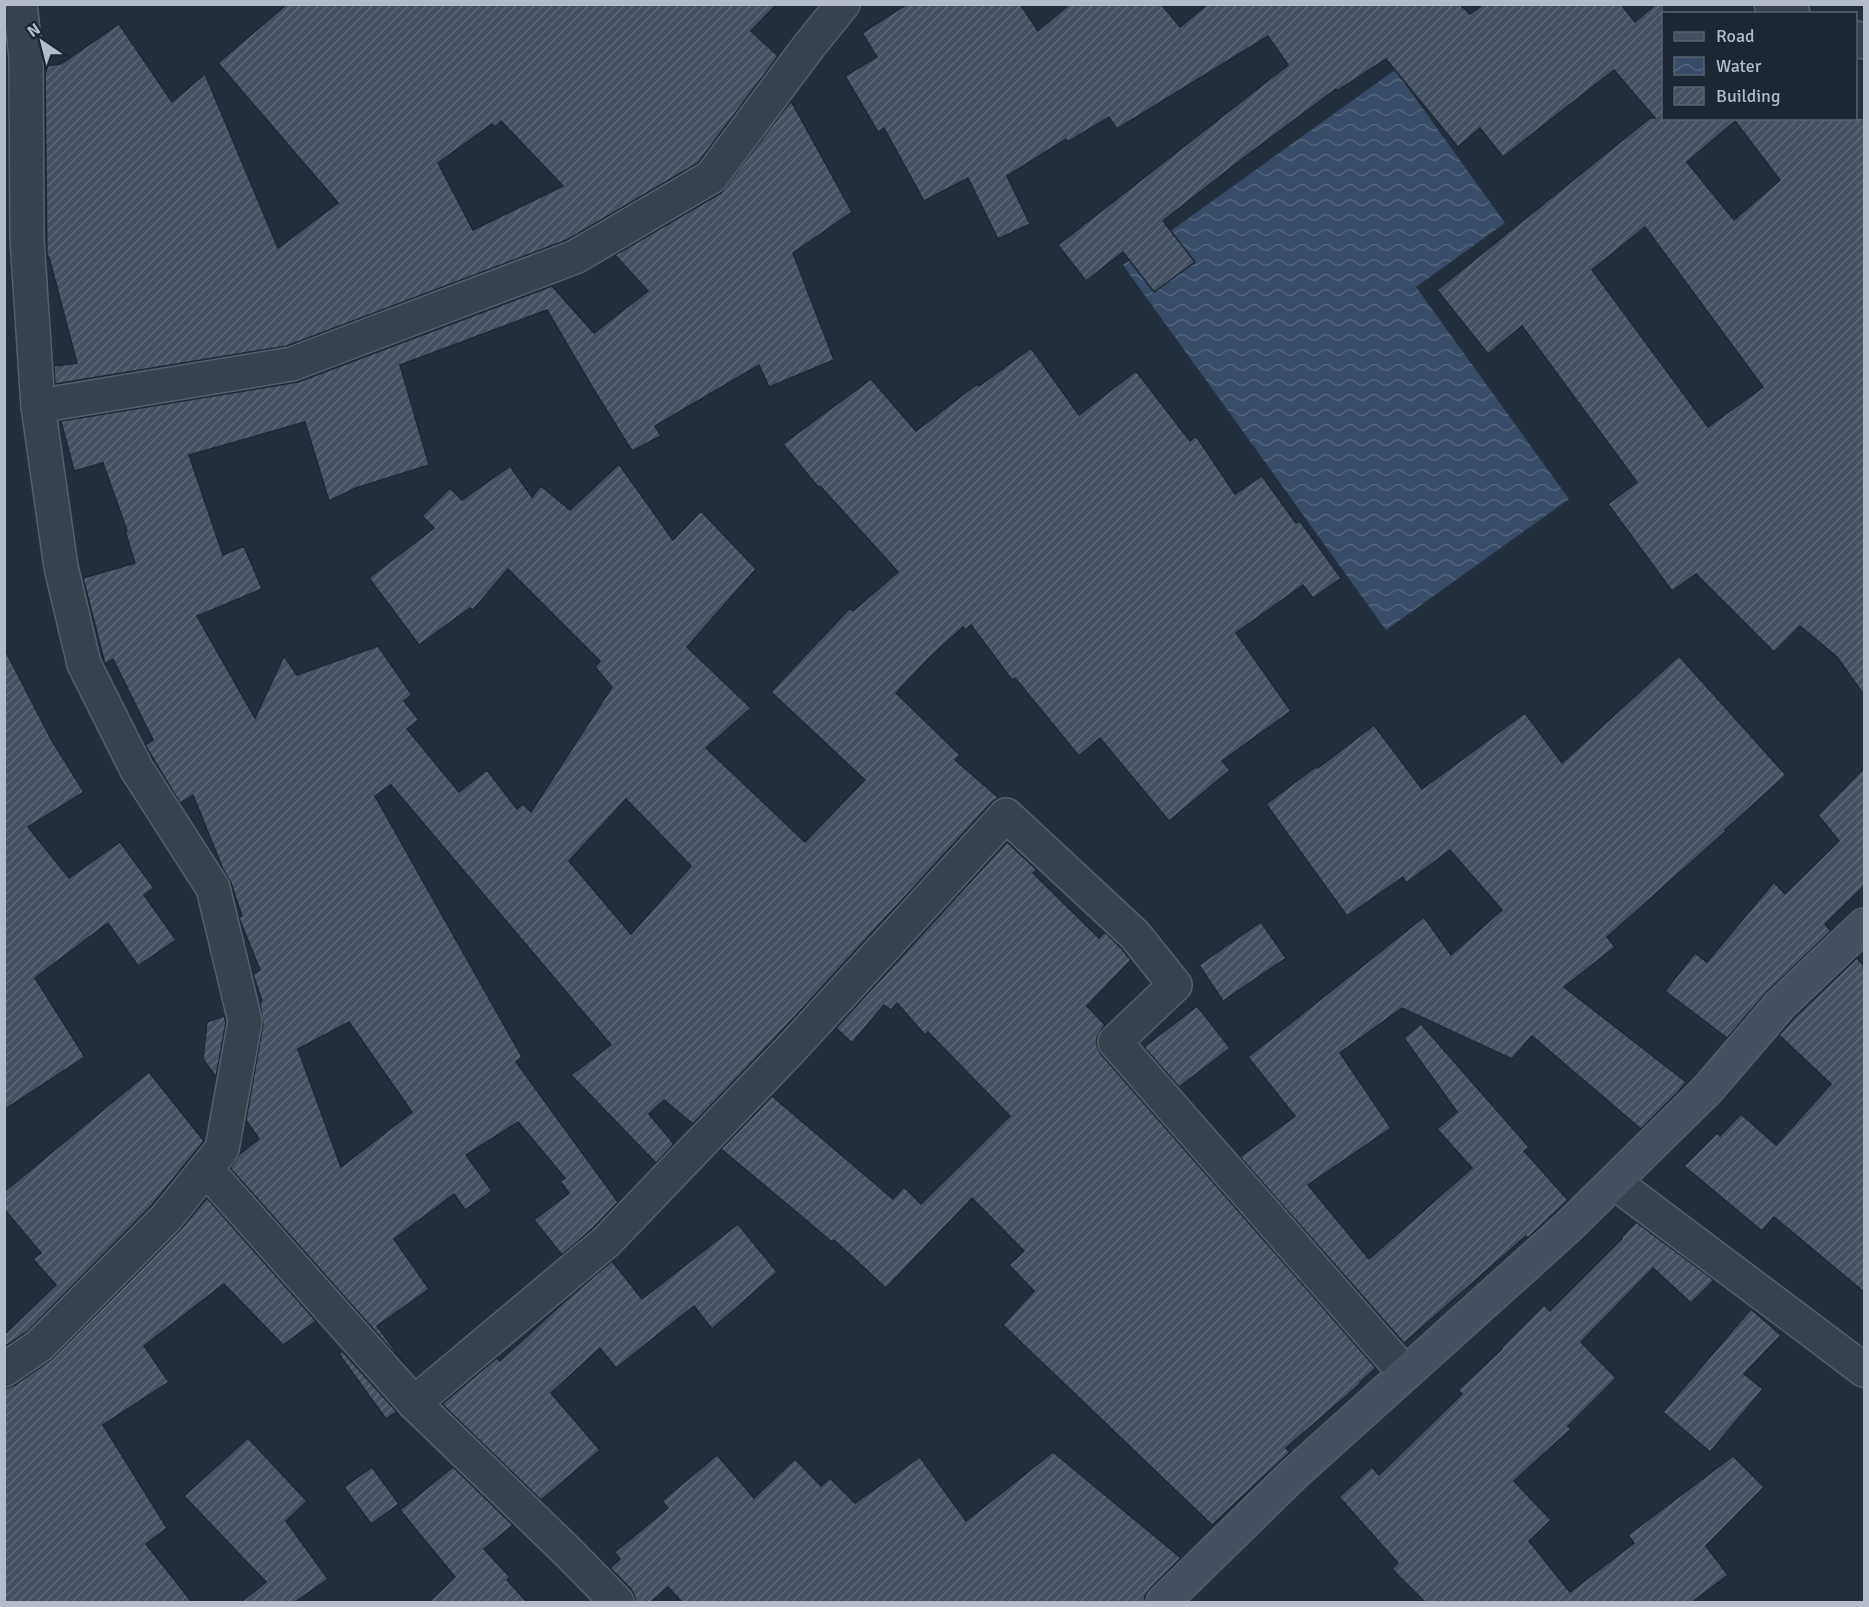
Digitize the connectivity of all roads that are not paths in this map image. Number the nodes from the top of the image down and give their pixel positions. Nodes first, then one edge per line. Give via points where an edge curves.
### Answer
1 (20, 4) edge
2 (843, 4) edge
3 (1771, 4) edge
4 (1789, 12) edge
5 (38, 406) junction
6 (1860, 938) edge
7 (206, 1169) junction
8 (1614, 1182) junction
9 (4, 1370) edge
10 (1864, 1370) edge
11 (1405, 1373) junction
12 (414, 1403) junction
13 (617, 1602) edge
14 (1163, 1602) edge

1 - 5 street via 26,57 27,239
2 - 5 street via 711,177 575,257 292,364
3 - 4 street
5 - 7 street via 61,567 84,664 136,768 213,888 245,1021 222,1149
6 - 8 street via 1780,1005 1707,1090
7 - 9 street via 166,1218 39,1346
7 - 12 street
8 - 10 street
8 - 11 street
11 - 12 street via 1115,1042 1175,985 1135,935 1006,815 790,1050 606,1242
11 - 14 street
12 - 13 street

